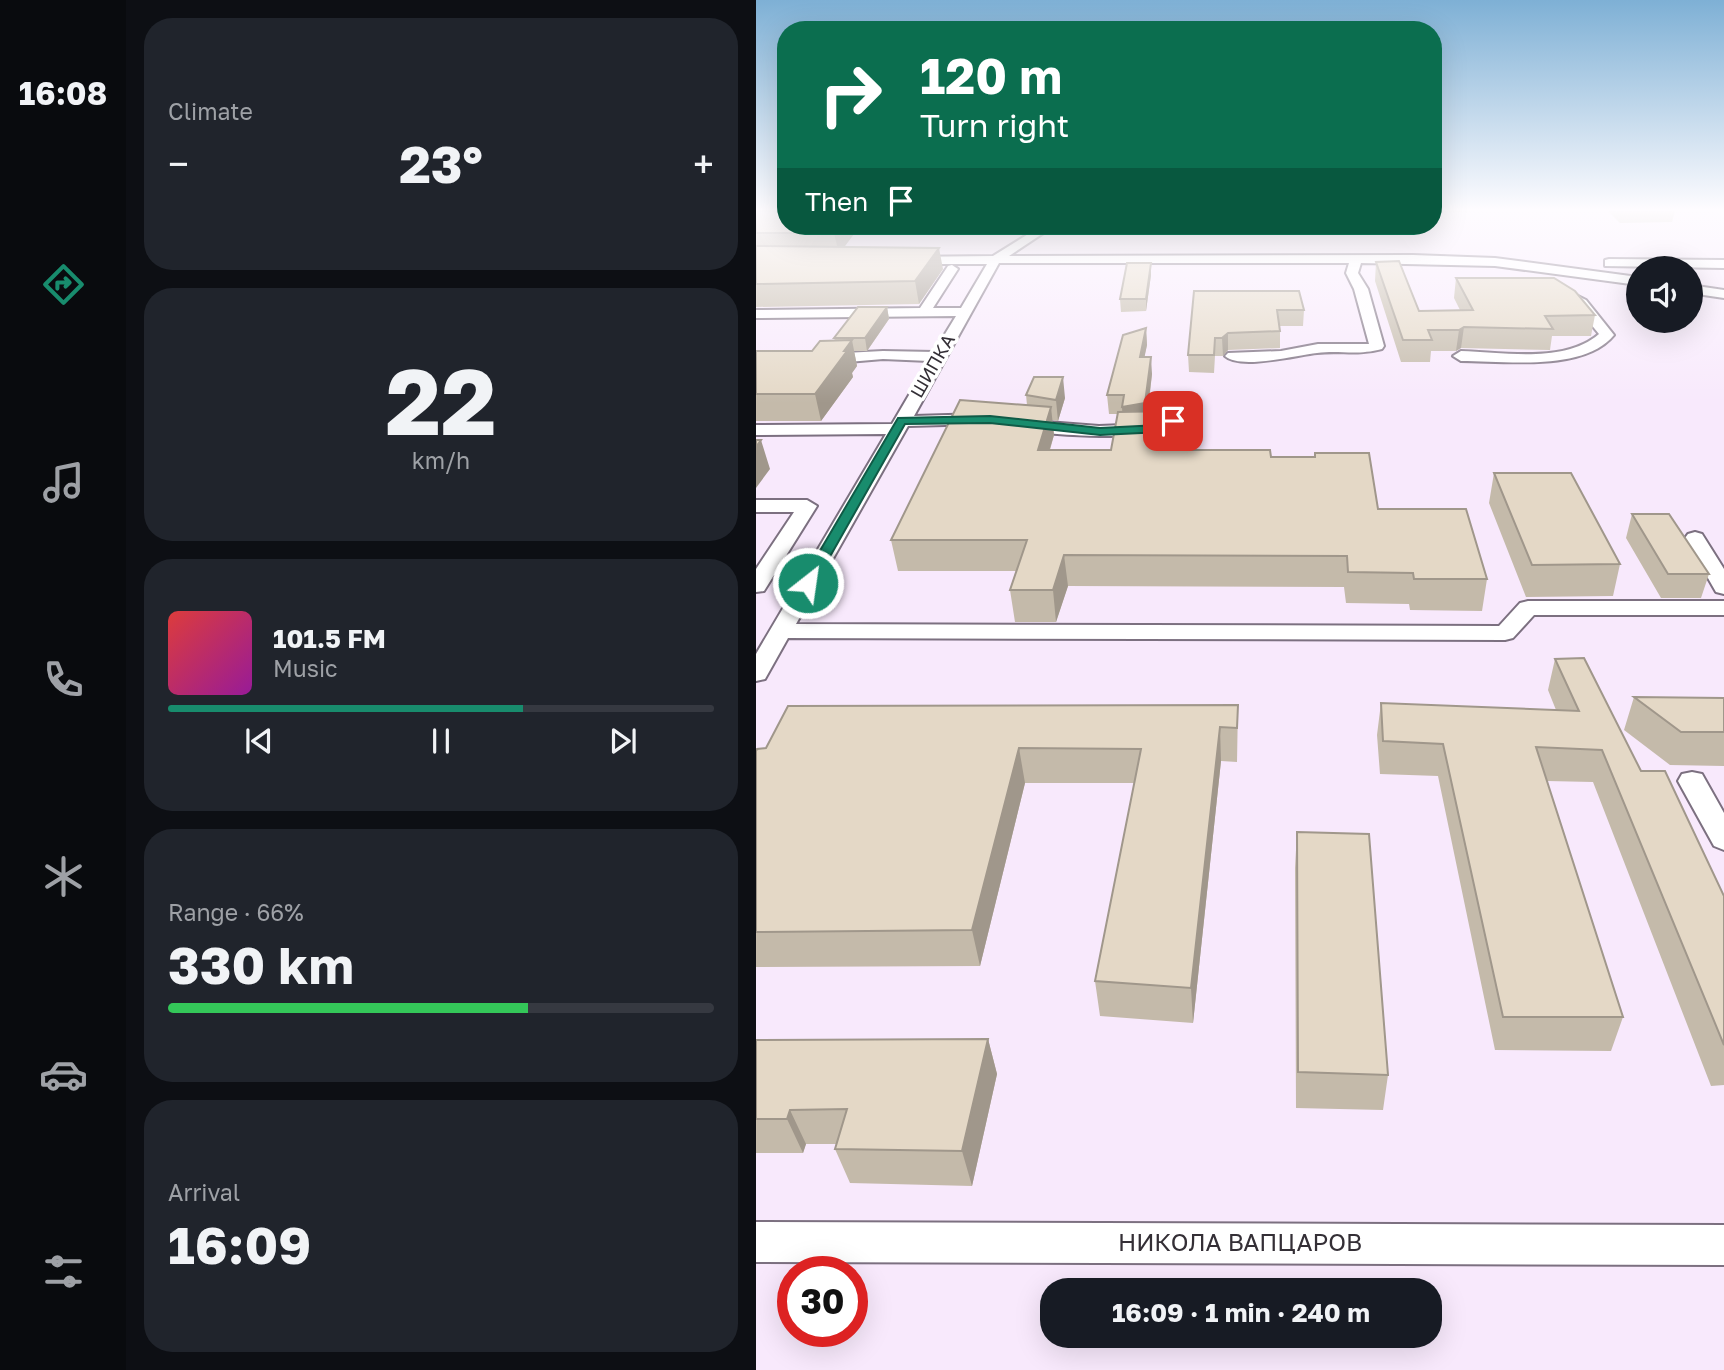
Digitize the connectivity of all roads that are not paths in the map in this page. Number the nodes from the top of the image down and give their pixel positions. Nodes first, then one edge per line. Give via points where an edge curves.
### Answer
1 (948, 275) edge
2 (986, 275) edge
3 (1354, 275) edge
4 (1508, 275) edge
5 (1595, 275) edge
6 (1626, 279) edge
7 (1532, 282) edge
8 (1703, 289) edge
9 (1560, 290) edge
10 (1724, 291) edge
11 (924, 312) junction
12 (965, 312) junction
13 (756, 314) edge
14 (1233, 356) dead end
15 (1461, 356) dead end
16 (939, 357) junction
17 (811, 359) edge
18 (1032, 414) edge
19 (903, 419) junction
20 (1162, 428) edge
21 (756, 430) edge
22 (756, 506) edge
23 (1695, 538) dead end
24 (756, 586) edge
25 (1724, 587) edge
26 (1724, 608) edge
27 (781, 631) junction
28 (756, 674) edge
29 (1692, 781) dead end
30 (1724, 839) edge
31 (756, 1242) edge
32 (1724, 1245) edge

1 - 11 street
2 - 12 street, ШИПКА
3 - 14 street via 1377,346
4 - 7 street
5 - 6 street
8 - 10 street
9 - 15 street via 1581,303 1607,335 1600,344 1554,355
11 - 12 street
11 - 13 street
12 - 16 street, ШИПКА
16 - 17 street
16 - 19 street, ШИПКА
18 - 19 street via 930,412
19 - 20 street via 990,419 1100,432
19 - 21 street
19 - 27 street, ШИПКА
22 - 24 street via 807,506
23 - 25 street
26 - 27 street via 1528,608 1505,633
27 - 28 street, ШИПКА
29 - 30 street
31 - 32 street, НИКОЛА ВАПЦАРОВ

